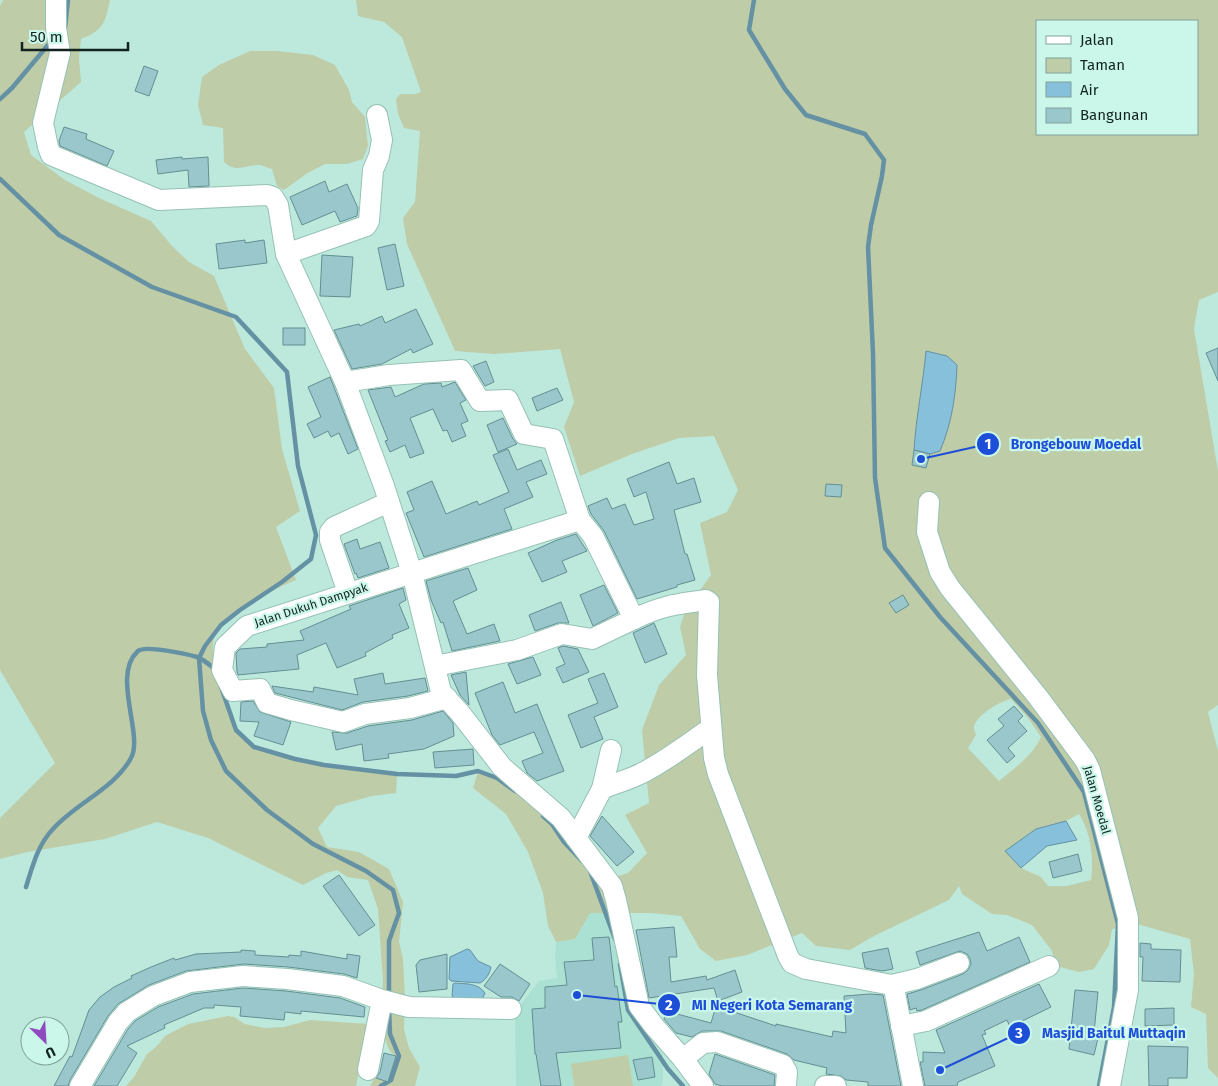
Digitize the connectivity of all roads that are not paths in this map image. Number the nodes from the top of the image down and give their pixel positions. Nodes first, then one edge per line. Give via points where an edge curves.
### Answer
1 (56, 0) edge
2 (377, 115) dead end
3 (286, 254) junction
4 (345, 382) junction
5 (389, 502) junction
6 (929, 502) dead end
7 (580, 520) junction
8 (412, 572) junction
9 (348, 593) junction
10 (634, 620) junction
11 (434, 666) junction
12 (447, 698) junction
13 (711, 728) junction
14 (610, 750) dead end
15 (602, 789) junction
16 (576, 838) junction
17 (959, 963) dead end
18 (1049, 966) dead end
19 (892, 985) junction
20 (382, 1000) junction
21 (511, 1009) dead end
22 (901, 1026) junction
23 (683, 1059) junction
24 (368, 1070) dead end
25 (80, 1086) edge
26 (703, 1086) edge
27 (786, 1086) edge
28 (825, 1086) edge
29 (836, 1086) edge
30 (913, 1086) edge
31 (1110, 1086) edge

1 - 3 street via 60,53 43,123 51,155 159,200 273,197 278,204
2 - 3 street via 382,140 373,170 366,226
3 - 4 street
4 - 5 street
4 - 7 street via 461,370 480,401 508,400 524,434 553,439
5 - 8 street
5 - 9 street via 334,527 330,532
6 - 31 street, Jalan Moedal via 927,532 940,572 1090,770 1128,918 1128,990
7 - 8 street, Jalan Dukuh Dampyak
7 - 10 street via 593,536
8 - 9 street, Jalan Dukuh Dampyak
8 - 11 street
9 - 12 street, Jalan Dukuh Dampyak via 247,626 225,647 222,670 233,690 260,689 267,703 343,722 365,714 410,708
10 - 11 street via 592,639 562,634 517,650
10 - 13 street via 670,604 709,602 706,664
11 - 12 street via 441,692
12 - 16 street via 502,767 560,818
13 - 15 street via 651,769
13 - 19 street via 718,774 792,963 806,969
14 - 15 street
15 - 16 street
16 - 23 street via 612,886 639,1006
17 - 19 street
18 - 22 street via 926,1021
19 - 22 street
20 - 21 street via 409,1008
20 - 24 street
20 - 25 street via 343,986 287,979 243,976 190,982 153,996 127,1012
22 - 30 street
23 - 26 street
23 - 27 street via 703,1043 717,1042 784,1065
28 - 29 street

